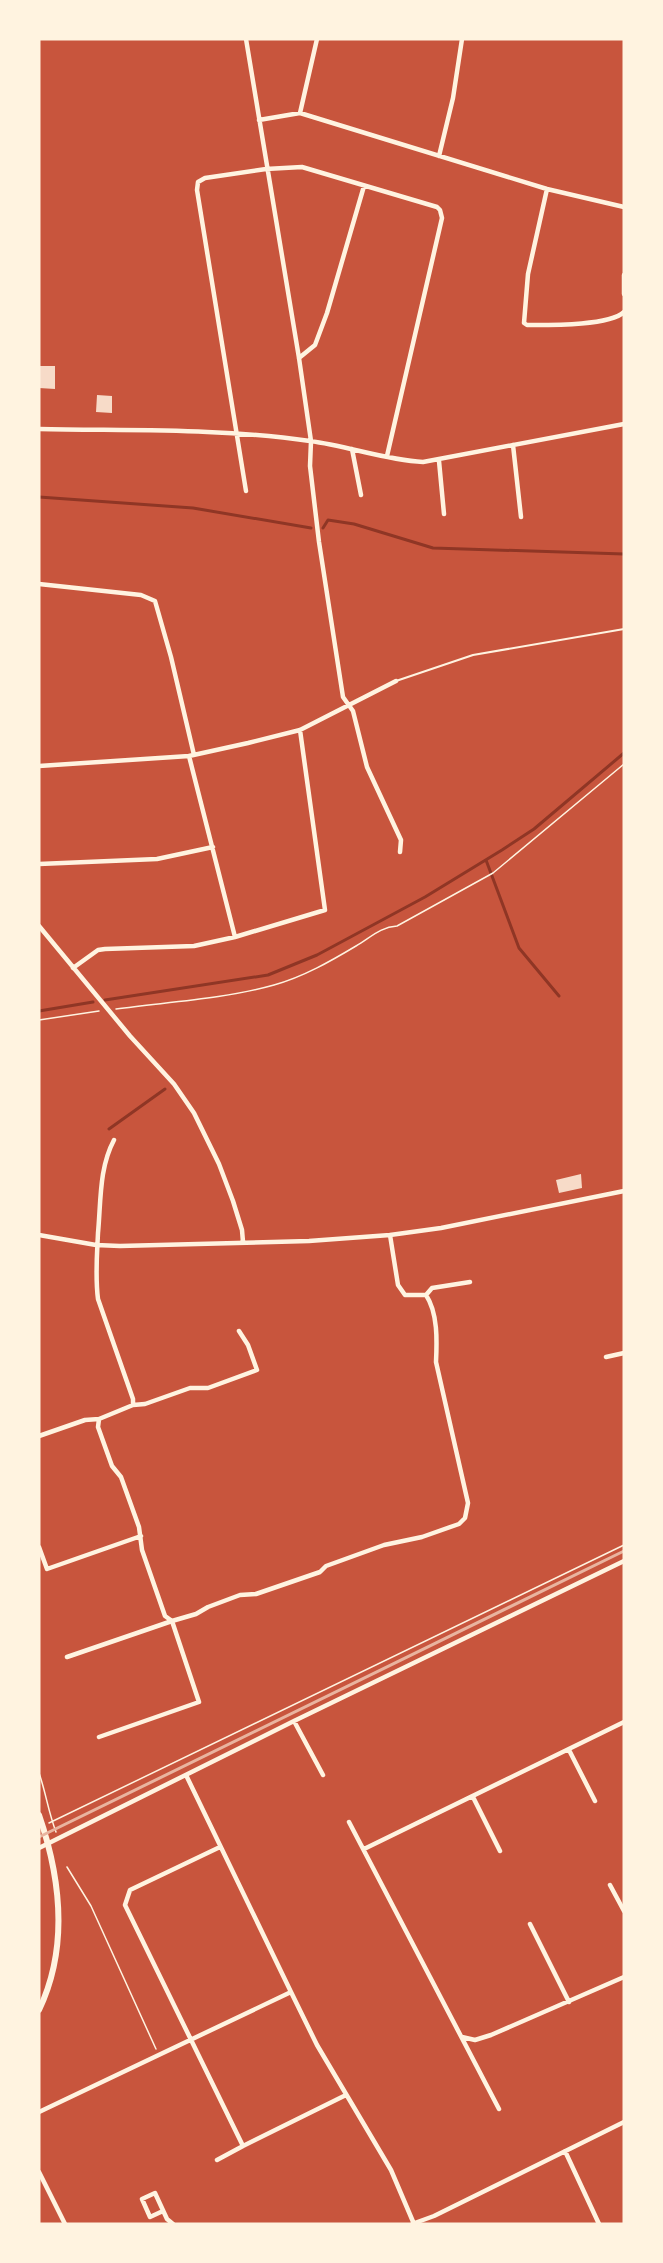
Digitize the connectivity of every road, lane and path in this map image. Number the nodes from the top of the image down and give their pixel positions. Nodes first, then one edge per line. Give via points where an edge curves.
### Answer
1 (246, 39) edge
2 (316, 39) edge
3 (462, 39) edge
4 (300, 113) junction
5 (259, 120) junction
6 (439, 156) junction
7 (266, 169) junction
8 (364, 186) junction
9 (547, 189) junction
10 (624, 207) edge
11 (624, 275) edge
12 (624, 294) edge
13 (624, 312) edge
14 (299, 358) junction
15 (624, 424) edge
16 (39, 429) edge
17 (237, 433) junction
18 (310, 441) junction
19 (513, 445) junction
20 (352, 449) junction
21 (387, 456) junction
22 (439, 461) junction
23 (246, 491) dead end
24 (361, 495) dead end
25 (444, 514) dead end
26 (521, 517) dead end
27 (39, 584) edge
28 (624, 629) edge
29 (396, 681) joint
30 (347, 705) junction
31 (300, 730) junction
32 (191, 755) junction
33 (624, 764) edge
34 (39, 766) edge
35 (213, 847) junction
36 (400, 852) dead end
37 (39, 864) edge
38 (39, 926) edge
39 (235, 937) junction
40 (73, 968) junction
41 (109, 1010) junction
42 (39, 1020) edge
43 (114, 1140) dead end
44 (624, 1191) edge
45 (39, 1235) edge
46 (390, 1235) junction
47 (243, 1242) junction
48 (96, 1245) junction
49 (470, 1281) dead end
50 (426, 1295) junction
51 (240, 1331) dead end
52 (624, 1353) edge
53 (606, 1357) dead end
54 (133, 1405) junction
55 (99, 1419) junction
56 (39, 1436) edge
57 (141, 1536) junction
58 (624, 1545) edge
59 (39, 1546) edge
60 (624, 1561) edge
61 (172, 1621) junction
62 (67, 1657) dead end
63 (294, 1721) junction
64 (624, 1722) edge
65 (99, 1737) dead end
66 (569, 1750) junction
67 (39, 1773) edge
68 (186, 1775) junction
69 (323, 1775) dead end
70 (473, 1797) junction
71 (595, 1802) dead end
72 (39, 1815) edge
73 (51, 1822) junction
74 (349, 1822) dead end
75 (43, 1826) junction
76 (58, 1838) junction
77 (48, 1843) junction
78 (220, 1847) junction
79 (39, 1848) edge
80 (364, 1849) junction
81 (500, 1851) dead end
82 (67, 1868) dead end
83 (610, 1885) dead end
84 (624, 1911) edge
85 (530, 1924) dead end
86 (624, 1977) edge
87 (291, 1992) junction
88 (569, 2002) junction
89 (39, 2010) edge
90 (462, 2037) junction
91 (191, 2041) junction
92 (159, 2056) junction
93 (346, 2094) junction
94 (499, 2109) dead end
95 (39, 2112) edge
96 (624, 2122) edge
97 (243, 2146) junction
98 (565, 2151) junction
99 (217, 2160) dead end
100 (39, 2172) edge
101 (163, 2211) junction
102 (65, 2224) edge
103 (173, 2224) edge
104 (413, 2224) edge
105 (599, 2224) edge

1 - 5 street
2 - 4 street
3 - 6 street
4 - 5 street
4 - 6 street
5 - 7 street
6 - 9 street
7 - 8 street via 302,167
7 - 14 street
7 - 17 street via 205,178 197,186
8 - 14 street via 315,345
8 - 21 street via 436,207 442,214
9 - 10 street
9 - 13 street via 532,250 524,323 565,324 615,318
11 - 12 street
14 - 18 street
15 - 19 street
16 - 17 street
17 - 18 street
17 - 23 street
18 - 20 street
18 - 30 street via 319,542
19 - 22 street
19 - 26 street
20 - 21 street
20 - 24 street
21 - 22 street via 414,462
22 - 25 street
27 - 32 street via 141,595 155,601
28 - 29 lane via 473,655
29 - 30 street
30 - 31 street
30 - 36 street via 353,711 367,767 401,840
31 - 32 street
31 - 39 street via 325,910
32 - 34 street
32 - 35 street
33 - 41 path via 493,873 397,926 379,930 305,973 247,991
35 - 37 street via 157,859
35 - 39 street
38 - 40 street
39 - 40 street via 194,946 105,949
40 - 41 street
41 - 42 path
41 - 47 street via 174,1084 194,1113 224,1177
43 - 48 street via 107,1152
44 - 46 street
45 - 48 street
46 - 47 street
46 - 50 street via 401,1291 405,1295
47 - 48 street
48 - 54 street via 98,1299
49 - 50 street via 432,1288
50 - 61 street via 438,1341 436,1362 468,1503 465,1518 459,1524 384,1545 326,1566 320,1572 256,1594 240,1595
51 - 54 street via 257,1370 208,1388 190,1388
52 - 53 street
54 - 55 street
55 - 56 street
55 - 57 street via 112,1466 122,1477
57 - 59 street via 47,1569
57 - 61 street via 142,1550 165,1616
58 - 73 path
60 - 63 street
61 - 62 street
61 - 65 street via 199,1702
63 - 68 street
63 - 69 street
64 - 66 street
66 - 70 street
66 - 71 street
67 - 73 path
68 - 76 street
68 - 78 street
70 - 80 street
70 - 81 street
72 - 75 street
73 - 75 path
73 - 76 path
74 - 80 street
75 - 77 street
76 - 77 street
77 - 79 street
77 - 89 street via 58,1888 60,1926 51,1979
78 - 87 street
78 - 91 street via 130,1890 126,1898 125,1905
80 - 90 street
82 - 92 path via 91,1906
83 - 84 street
85 - 88 street
86 - 88 street
87 - 91 street
87 - 93 street
88 - 90 street via 491,2036 475,2040
90 - 94 street
91 - 92 street
91 - 97 street
92 - 95 street
93 - 97 street
93 - 104 street via 391,2170
96 - 98 street
97 - 99 street
98 - 104 street
98 - 105 street
100 - 102 street
101 - 101 street via 150,2217 142,2199 155,2193
101 - 103 street

